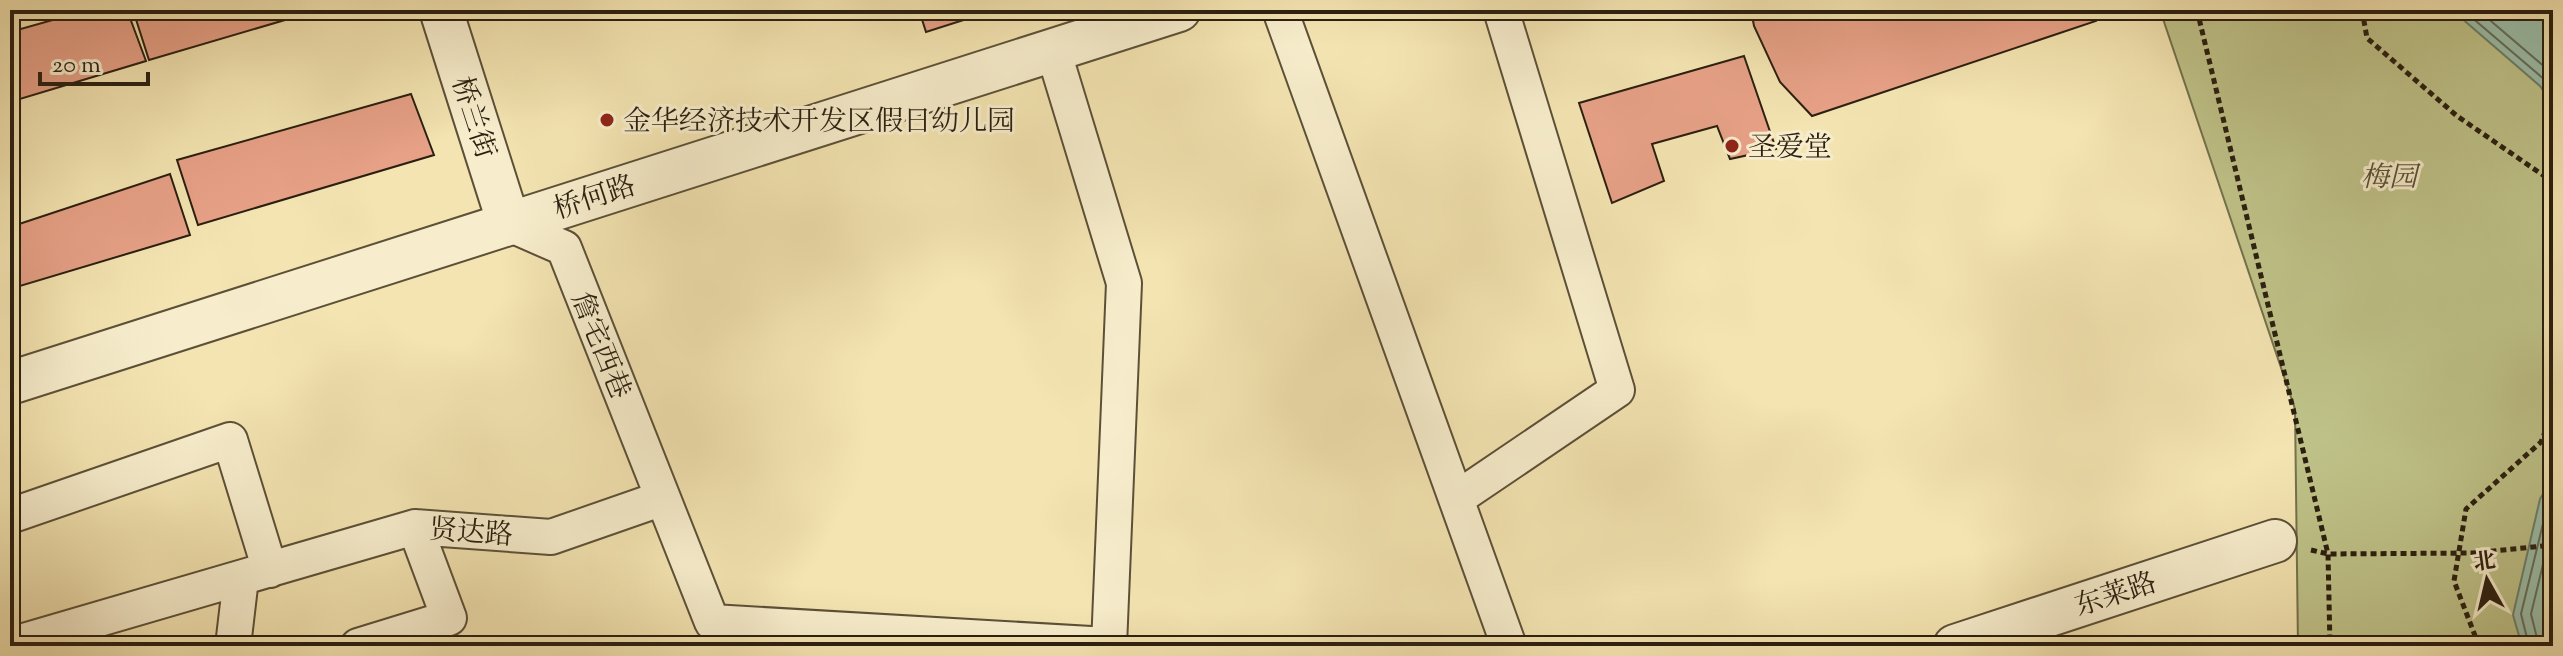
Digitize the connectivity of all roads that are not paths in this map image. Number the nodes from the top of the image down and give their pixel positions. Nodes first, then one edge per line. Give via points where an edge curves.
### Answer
1 (441, 10) edge
2 (1179, 10) edge
3 (1280, 10) edge
4 (1501, 10) edge
5 (1053, 50) junction
6 (509, 224) junction
7 (10, 383) edge
8 (663, 498) junction
9 (1456, 499) junction
10 (10, 516) edge
11 (415, 527) junction
12 (2275, 541) road end
13 (255, 574) junction
14 (10, 645) edge
15 (1109, 645) edge
16 (233, 646) edge
17 (358, 646) edge
18 (1509, 646) edge
19 (1955, 646) edge

1 - 6 street, 桥兰街
2 - 5 street, 桥何路
3 - 9 street
4 - 9 street via 1617,390
5 - 6 street, 桥何路
5 - 15 street via 1124,283
6 - 7 street, 桥何路
6 - 8 street, 詹宅西巷 via 564,248
8 - 11 street, 贤达路 via 551,537
8 - 15 street, 詹宅西巷 via 712,622
9 - 18 street
10 - 13 street via 230,440
11 - 13 street
11 - 17 street, 贤达路 via 449,618
12 - 19 street, 东莱路
13 - 14 street
13 - 16 street

